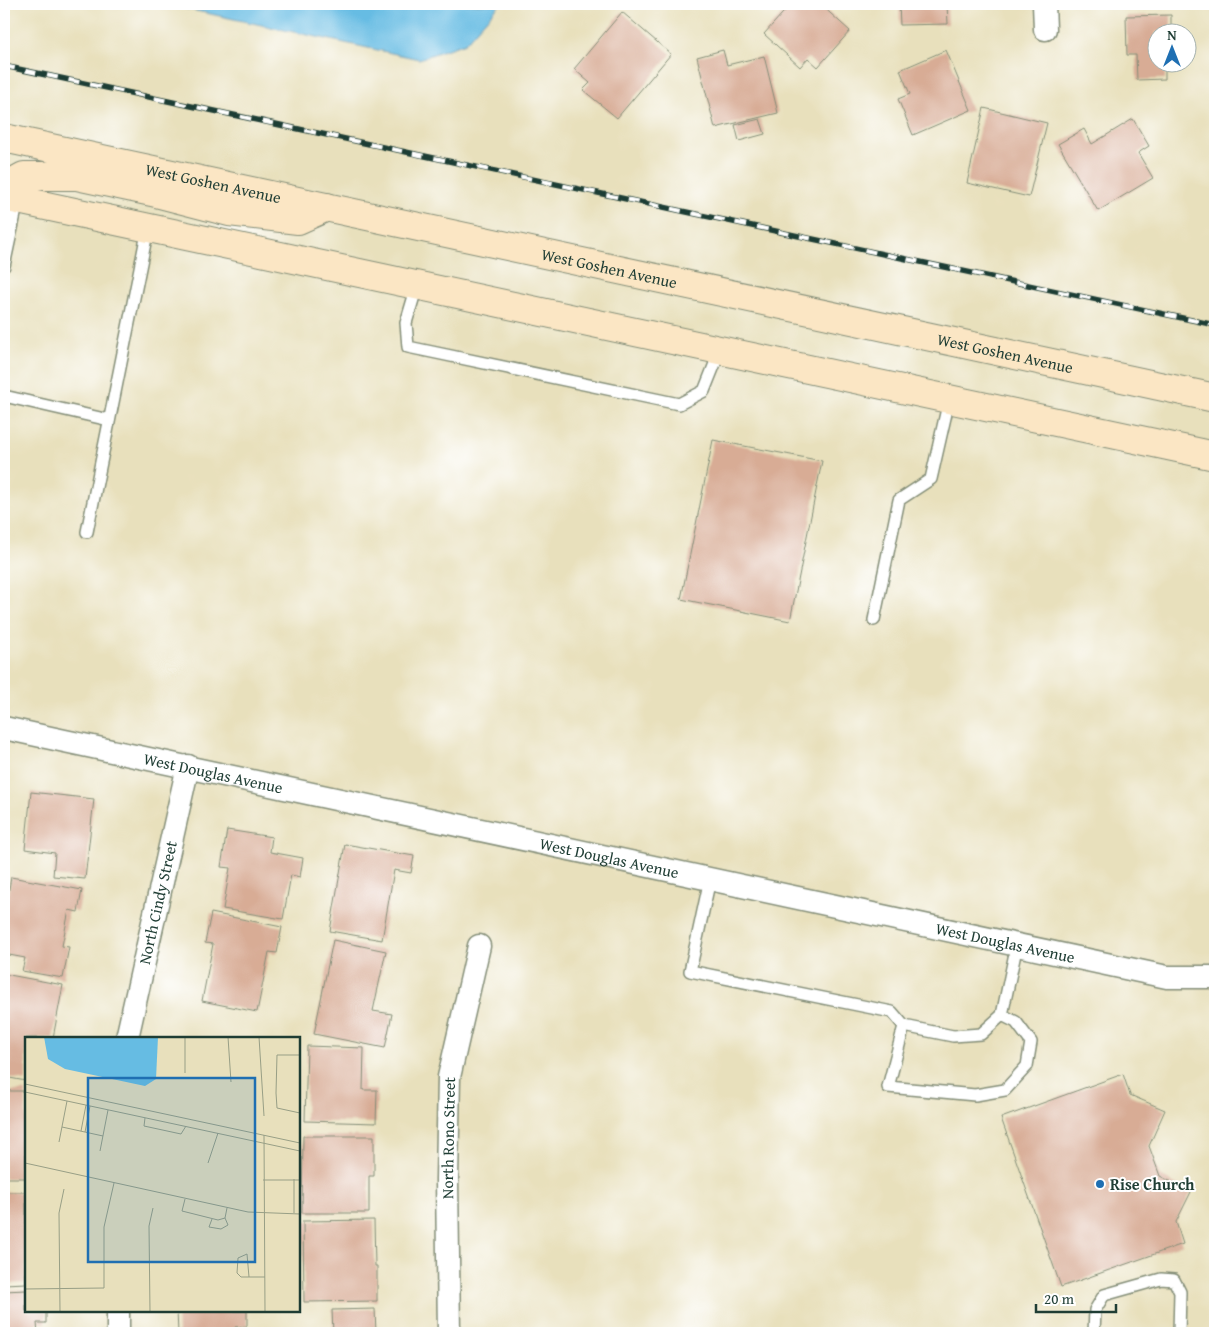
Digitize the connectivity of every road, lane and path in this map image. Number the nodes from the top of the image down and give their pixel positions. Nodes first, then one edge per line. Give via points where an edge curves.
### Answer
1 (1044, 4) edge
2 (1044, 29) dead end
3 (4, 138) edge
4 (8, 195) edge
5 (327, 207) junction
6 (148, 228) junction
7 (4, 266) edge
8 (417, 286) junction
9 (720, 351) junction
10 (4, 396) edge
11 (1215, 398) edge
12 (950, 400) junction
13 (110, 420) junction
14 (1215, 456) edge
15 (87, 532) dead end
16 (874, 620) dead end
17 (4, 728) edge
18 (188, 766) junction
19 (710, 879) junction
20 (1017, 944) junction
21 (479, 946) dead end
22 (1215, 978) edge
23 (1002, 1015) junction
24 (904, 1026) junction
25 (127, 1037) edge
26 (118, 1312) edge
27 (118, 1333) edge
28 (449, 1333) edge
29 (1094, 1333) edge
30 (1179, 1333) edge

1 - 2 street
3 - 5 main road, West Goshen Avenue
4 - 5 main road via 24,176 77,176 229,212 298,220
4 - 6 main road
4 - 7 lane
5 - 11 main road, West Goshen Avenue
6 - 8 main road
6 - 13 lane
8 - 9 main road
8 - 9 lane via 406,323 408,346 418,349 679,404 704,391
9 - 12 main road
10 - 13 lane
12 - 14 main road
12 - 16 lane via 931,479 899,500
13 - 15 lane
17 - 18 street, West Douglas Avenue
18 - 19 street, West Douglas Avenue
18 - 25 street, North Cindy Street
19 - 20 street, West Douglas Avenue
19 - 24 lane via 690,971 892,1012
20 - 22 street, West Douglas Avenue via 1167,978
20 - 23 lane
21 - 28 street, North Rono Street via 450,1077 447,1179
23 - 24 lane via 981,1034 953,1036
23 - 24 lane via 1016,1022 1030,1042 1027,1066 1005,1090 975,1095 888,1086
26 - 27 street
29 - 30 lane via 1095,1310 1104,1295 1160,1279 1174,1280 1180,1292

